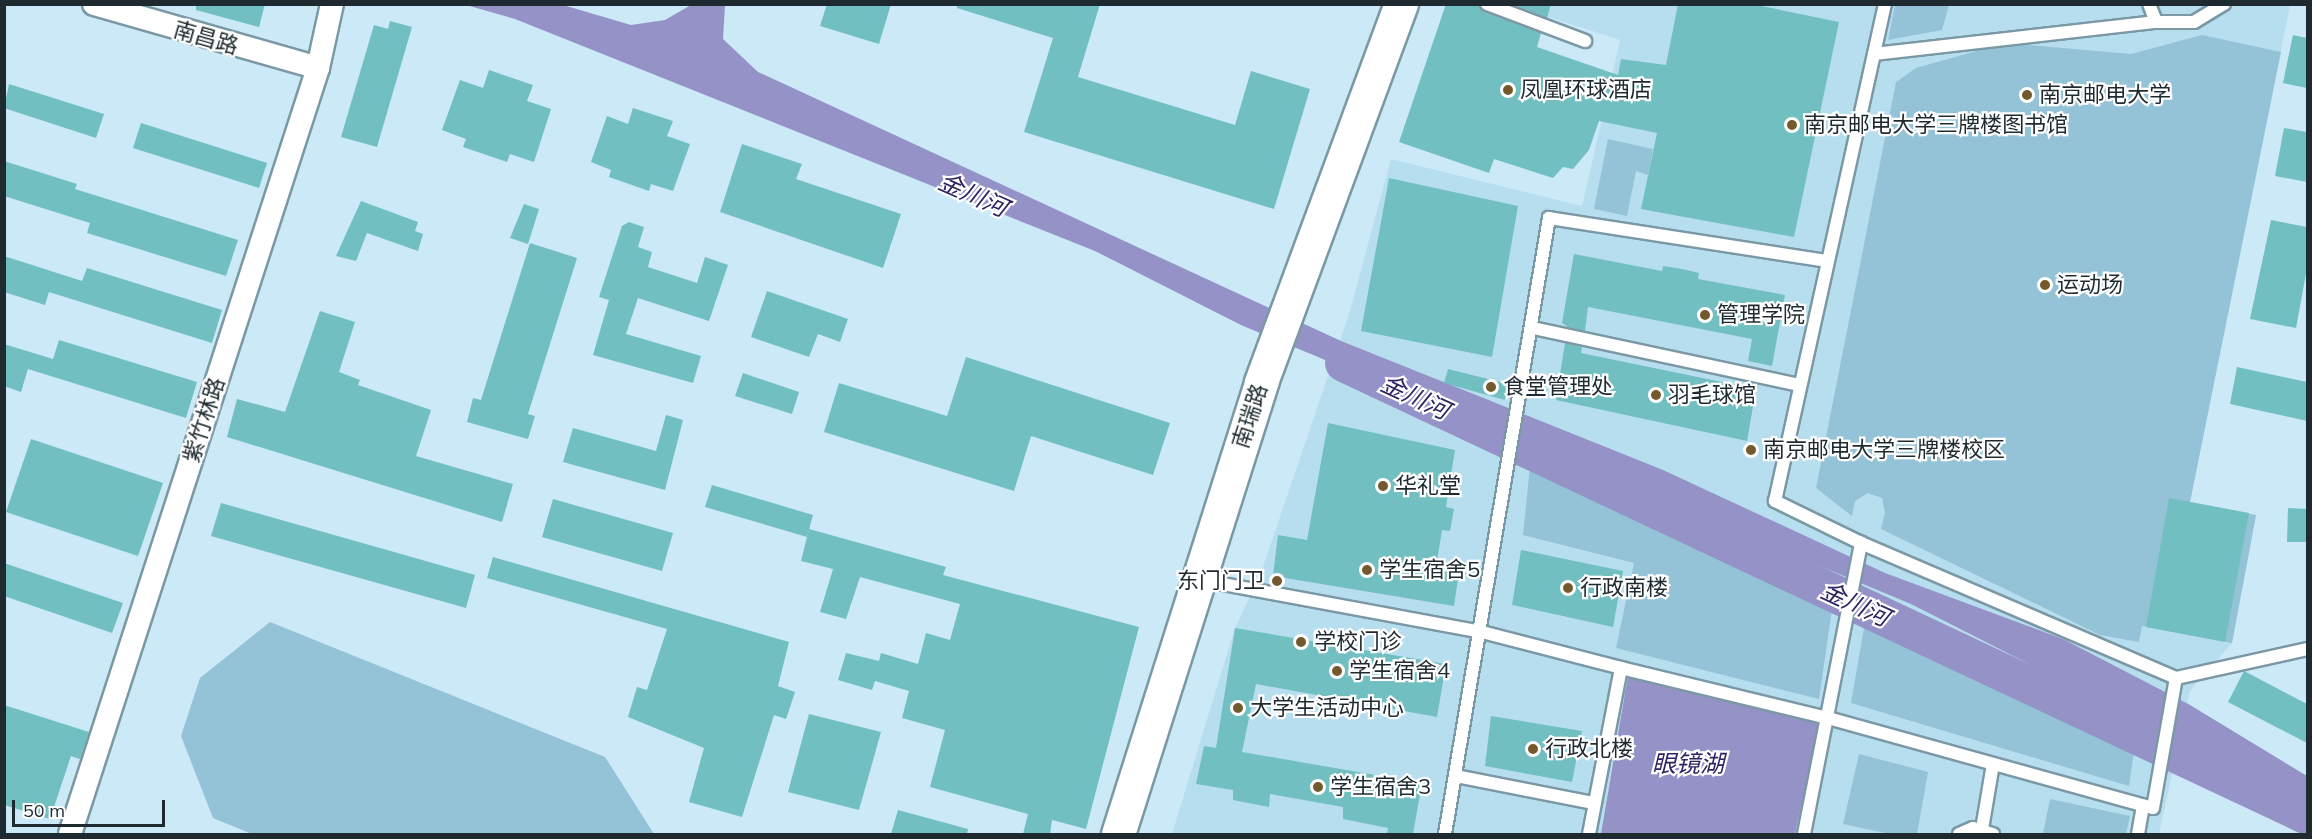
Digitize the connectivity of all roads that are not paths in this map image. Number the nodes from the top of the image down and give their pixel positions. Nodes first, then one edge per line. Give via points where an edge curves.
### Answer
1 (94, 4) edge
2 (332, 4) edge
3 (1401, 4) edge
4 (1487, 4) edge
5 (1885, 4) edge
6 (2149, 4) edge
7 (2224, 4) edge
8 (2156, 22) junction
9 (1585, 42) dead end
10 (1874, 54) junction
11 (319, 61) junction
12 (1827, 261) junction
13 (1533, 328) junction
14 (1800, 385) junction
15 (1860, 549) junction
16 (1198, 579) junction
17 (1482, 632) junction
18 (2307, 649) edge
19 (1621, 668) junction
20 (2174, 683) junction
21 (1828, 718) junction
22 (1993, 764) junction
23 (1456, 776) junction
24 (1594, 803) junction
25 (2143, 805) junction
26 (1988, 832) edge
27 (70, 834) edge
28 (1118, 834) edge
29 (1445, 834) edge
30 (1589, 834) edge
31 (1804, 834) edge
32 (1959, 834) edge
33 (2138, 834) edge

1 - 11 street, 南昌路
2 - 11 street, 紫竹林路
3 - 16 street, 南瑞路 via 1261,382
4 - 9 lane
5 - 10 lane
6 - 8 lane
7 - 8 lane via 2194,22
8 - 10 lane
10 - 12 lane
11 - 27 street, 紫竹林路
12 - 13 lane via 1549,218
12 - 14 lane
13 - 14 lane
13 - 17 lane
14 - 15 lane via 1775,501
15 - 20 lane
15 - 21 lane
16 - 17 lane
16 - 28 street, 南瑞路
17 - 19 lane
17 - 23 lane
18 - 20 lane
19 - 21 lane
19 - 24 lane
20 - 25 lane via 2152,808
21 - 22 lane
21 - 31 lane
22 - 25 lane
22 - 26 lane
23 - 24 lane
23 - 29 lane
24 - 30 lane
25 - 33 lane
26 - 32 lane

